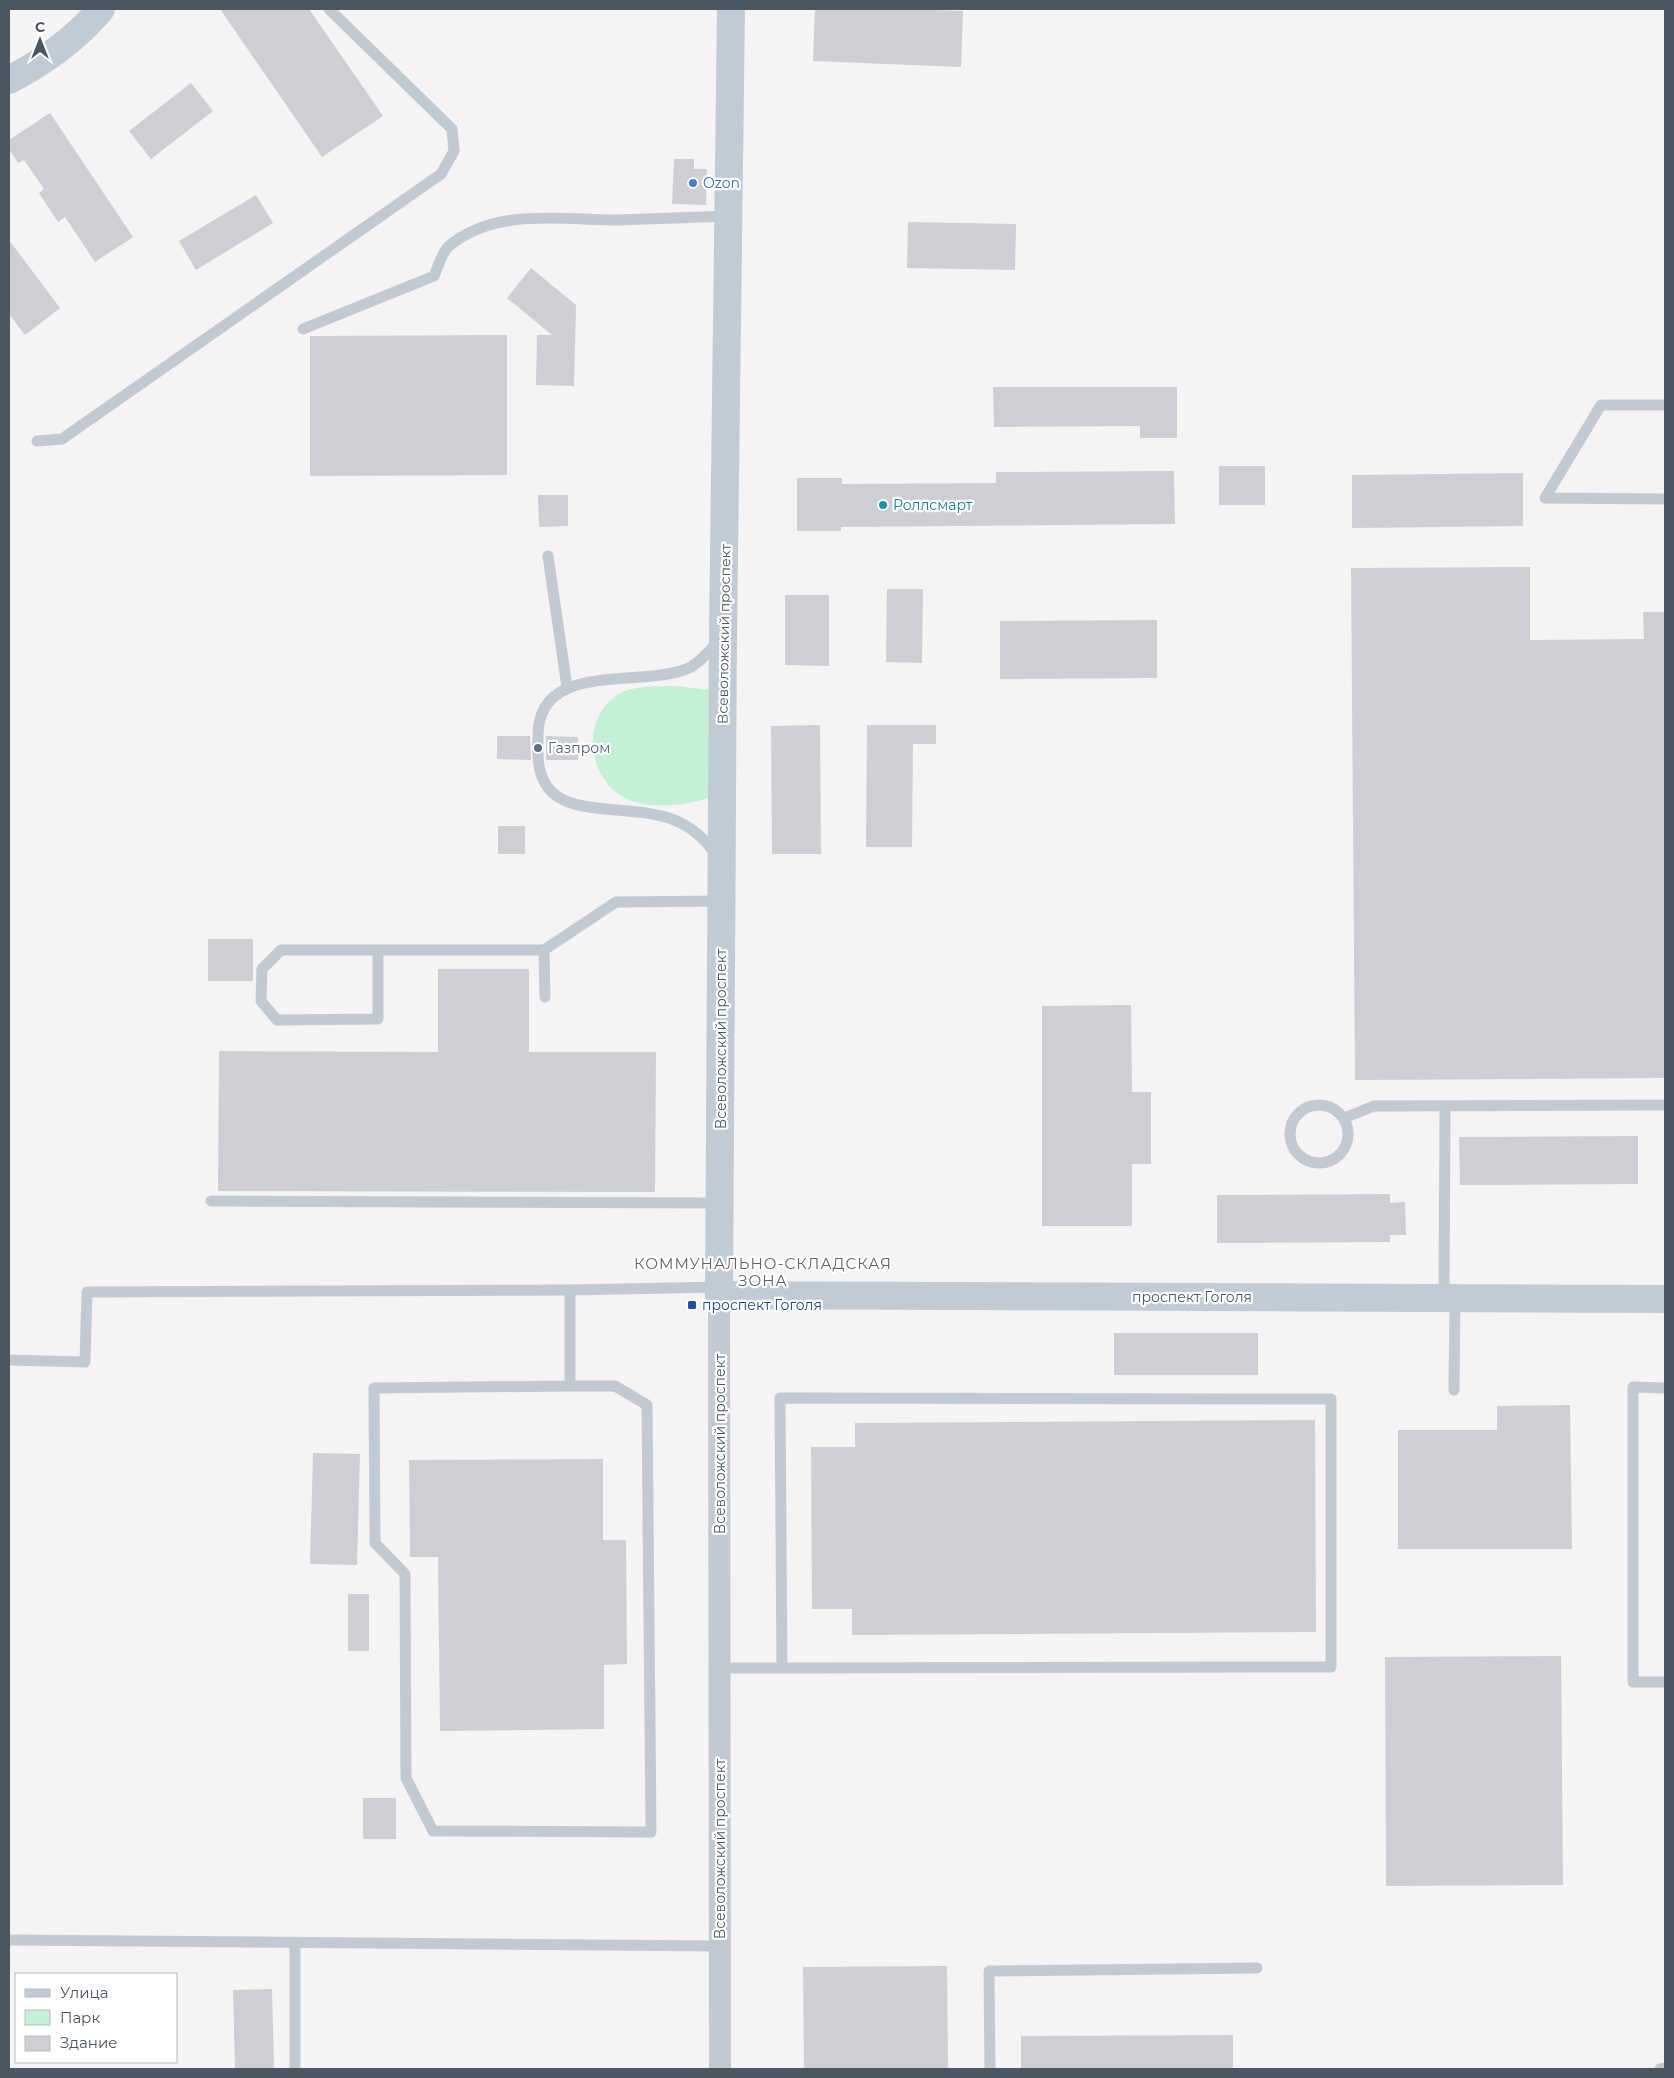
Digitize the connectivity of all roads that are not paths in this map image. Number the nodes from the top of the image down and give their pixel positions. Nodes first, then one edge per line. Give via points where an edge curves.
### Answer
1 (101, 9) edge
2 (329, 9) edge
3 (731, 9) edge
4 (9, 80) edge
5 (729, 216) junction
6 (303, 328) dead end
7 (1665, 405) edge
8 (37, 441) dead end
9 (1665, 499) edge
10 (548, 556) dead end
11 (723, 634) junction
12 (567, 688) junction
13 (722, 864) junction
14 (722, 901) junction
15 (378, 950) junction
16 (544, 950) junction
17 (545, 997) dead end
18 (1665, 1105) edge
19 (1445, 1106) junction
20 (1344, 1118) junction
21 (211, 1201) dead end
22 (720, 1202) junction
23 (570, 1290) junction
24 (720, 1291) junction
25 (1450, 1298) junction
26 (1665, 1299) edge
27 (9, 1360) edge
28 (570, 1386) junction
29 (1665, 1388) edge
30 (1454, 1390) dead end
31 (720, 1668) junction
32 (782, 1668) junction
33 (1665, 1682) edge
34 (9, 1940) edge
35 (296, 1943) junction
36 (720, 1946) junction
37 (1257, 1968) dead end
38 (1665, 2068) edge
39 (295, 2069) edge
40 (720, 2069) edge
41 (990, 2069) edge
42 (1660, 2069) edge

1 - 4 street via 67,42
2 - 8 lane via 452,129 454,151 441,174 62,439
3 - 5 street, Всеволожский проспект
5 - 6 lane via 619,220 523,218 492,224 465,234 447,247 434,276
5 - 11 street, Всеволожский проспект
7 - 9 lane via 1601,405 1545,498
10 - 12 lane
11 - 12 lane via 706,656 670,674
11 - 13 street, Всеволожский проспект
12 - 13 lane via 551,699 543,711 538,729 538,768 546,787 560,799 582,806 673,818 691,827 707,842
13 - 14 street, Всеволожский проспект
14 - 16 lane via 616,902
14 - 22 street, Всеволожский проспект
15 - 15 lane via 378,1020 277,1020 261,1001 262,969 281,950
15 - 16 lane
16 - 17 lane
18 - 19 lane
19 - 20 lane via 1374,1106
19 - 25 lane
20 - 20 lane via 1348,1141 1334,1159 1312,1163 1294,1150 1290,1127 1303,1109 1326,1105
21 - 22 lane
22 - 24 street, Всеволожский проспект
23 - 24 lane
23 - 27 lane via 86,1292 85,1362
23 - 28 lane
24 - 25 street, проспект Гоголя
24 - 31 street, Всеволожский проспект
25 - 26 street, проспект Гоголя
25 - 30 lane
28 - 28 lane via 374,1388 375,1543 405,1574 406,1778 433,1831 651,1832 647,1406 615,1386
29 - 33 lane via 1633,1387 1633,1682
31 - 32 lane
31 - 36 street, Всеволожский проспект
32 - 32 lane via 1331,1666 1331,1399 780,1398
34 - 35 lane
35 - 36 lane
35 - 39 lane
36 - 40 street, Всеволожский проспект
37 - 41 lane via 990,1971
38 - 42 lane

